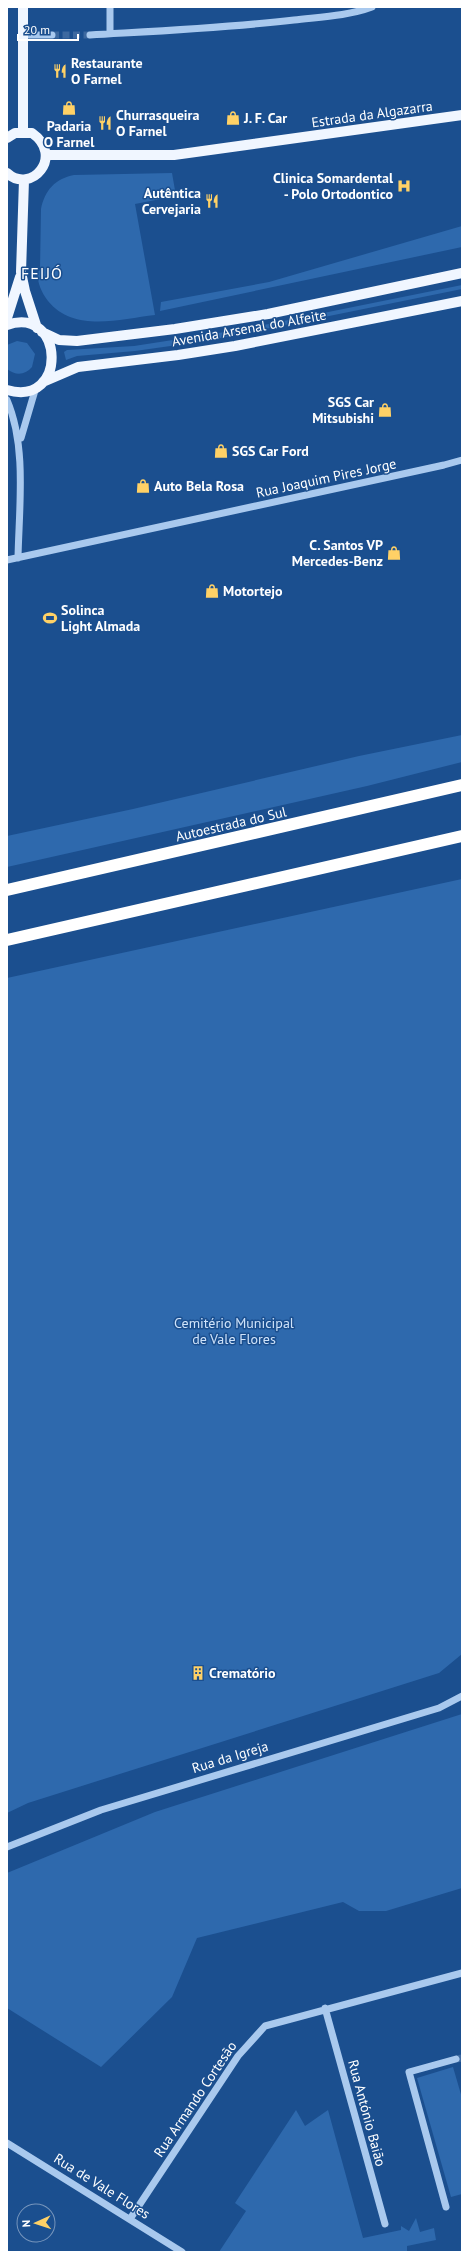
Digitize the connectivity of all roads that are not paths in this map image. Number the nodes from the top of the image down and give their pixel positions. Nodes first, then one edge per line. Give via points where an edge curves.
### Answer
1 (23, 7) edge
2 (110, 7) edge
3 (372, 7) edge
4 (341, 10) edge
5 (90, 34) tunnel mouth
6 (110, 34) junction
7 (23, 35) junction
8 (52, 35) tunnel mouth
9 (462, 115) edge
10 (23, 132) junction
11 (7, 138) edge
12 (47, 155) junction
13 (7, 173) edge
14 (24, 180) junction
15 (21, 272) junction
16 (462, 273) edge
17 (462, 301) edge
18 (7, 318) edge
19 (7, 325) edge
20 (39, 330) junction
21 (40, 385) junction
22 (7, 390) edge
23 (7, 400) edge
24 (19, 450) junction
25 (462, 460) edge
26 (18, 558) junction
27 (7, 560) edge
28 (462, 785) edge
29 (462, 836) edge
30 (7, 890) edge
31 (7, 940) edge
32 (462, 1696) edge
33 (7, 1847) edge
34 (462, 1973) edge
35 (325, 2008) junction
36 (456, 2059) tunnel mouth
37 (7, 2143) edge
38 (446, 2207) dead end
39 (130, 2219) junction
40 (385, 2224) dead end
41 (182, 2252) edge

1 - 7 main road
2 - 6 street
3 - 4 street
4 - 6 street via 210,28
5 - 6 street
7 - 8 street
7 - 10 main road
9 - 12 main road, Estrada da Algazarra via 174,155
10 - 11 main road
10 - 12 main road via 32,133 40,138
12 - 14 main road via 41,172
13 - 14 main road
14 - 15 main road
15 - 18 main road
15 - 20 main road
16 - 20 main road, Avenida Arsenal do Alfeite via 268,314 160,331 77,341 59,340
17 - 21 main road, Avenida Arsenal do Alfeite via 178,356 78,367
19 - 20 main road, Avenida Arsenal do Alfeite via 23,323
20 - 21 main road via 50,343 53,357 50,370
21 - 22 main road, Avenida Arsenal do Alfeite via 21,392
21 - 24 street via 24,424
23 - 24 street via 16,424
24 - 26 street
25 - 26 street, Rua Joaquim Pires Jorge
26 - 27 street, Rua Joaquim Pires Jorge
28 - 30 highway, Autoestrada do Sul
29 - 31 highway
32 - 33 street, Rua da Igreja via 439,1708 101,1810
34 - 35 street, Rua Armando Cortesão
35 - 39 street, Rua Armando Cortesão via 265,2026 238,2056
35 - 40 street, Rua António Baião
36 - 38 street via 409,2072
37 - 39 street, Rua de Vale Flores
39 - 41 street, Rua de Vale Flores

